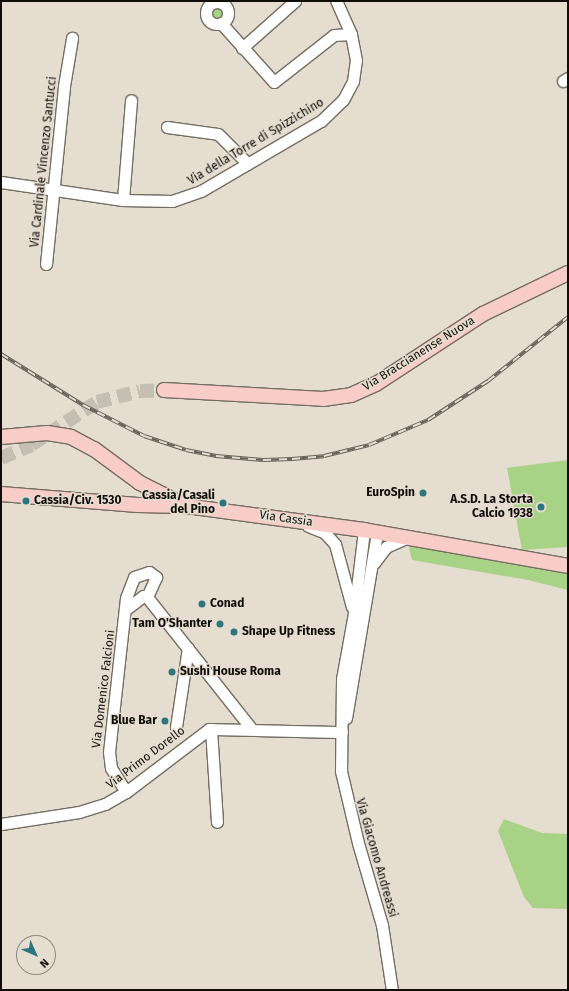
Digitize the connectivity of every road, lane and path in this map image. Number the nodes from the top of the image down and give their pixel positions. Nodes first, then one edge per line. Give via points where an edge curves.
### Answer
1 (295, 1) edge
2 (336, 1) edge
3 (207, 4) edge
4 (221, 23) junction
5 (351, 34) junction
6 (72, 38) dead end
7 (242, 48) junction
8 (132, 100) dead end
9 (167, 127) dead end
10 (248, 164) junction
11 (1, 182) edge
12 (54, 189) junction
13 (123, 200) junction
14 (46, 264) dead end
15 (568, 272) edge
16 (164, 390) tunnel mouth
17 (1, 438) edge
18 (1, 494) edge
19 (186, 506) junction
20 (289, 519) junction
21 (370, 531) junction
22 (406, 538) junction
23 (373, 565) junction
24 (568, 566) edge
25 (345, 580) junction
26 (363, 583) junction
27 (147, 597) junction
28 (126, 609) junction
29 (354, 613) junction
30 (188, 648) junction
31 (176, 727) dead end
32 (251, 728) junction
33 (211, 729) junction
34 (339, 729) junction
35 (126, 792) junction
36 (217, 822) dead end
37 (1, 824) edge
38 (392, 990) edge

1 - 7 street
2 - 5 street, Via della Torre di Spizzichino
3 - 4 street via 208,19 214,24
3 - 4 street via 219,3 225,6 228,16
4 - 7 street
5 - 7 street via 334,35 274,82
5 - 10 street, Via della Torre di Spizzichino via 356,71 350,89 339,106 322,121
6 - 12 street, Via Cardinale Vincenzo Santucci via 64,86
8 - 13 street
9 - 10 street via 218,134
10 - 13 street, Via della Torre di Spizzichino via 201,191 181,199
11 - 12 street, Via della Torre di Spizzichino
12 - 13 street, Via della Torre di Spizzichino
12 - 14 street, Via Cardinale Vincenzo Santucci
15 - 16 main road, Via Braccianense Nuova via 483,314 376,384 351,395 323,399
17 - 19 main road via 47,433 71,437 94,449 140,483
18 - 19 main road, Via Cassia via 138,505
19 - 20 main road, Via Cassia
20 - 21 main road, Via Cassia
20 - 25 street, Via Giacomo Andreassi via 321,531 330,538 336,548
21 - 22 main road, Via Cassia
21 - 23 street, Via Giacomo Andreassi
21 - 26 street, Via Giacomo Andreassi
22 - 23 street, Via Giacomo Andreassi via 386,547
22 - 24 main road, Via Cassia
23 - 26 street, Via Giacomo Andreassi
25 - 26 street
25 - 29 street, Via Giacomo Andreassi
26 - 29 street, Via Giacomo Andreassi
26 - 34 street, Via Giacomo Andreassi
27 - 28 street via 143,596
27 - 28 street, Via Domenico Falcioni via 156,577 149,572 134,577 126,598
27 - 30 street
28 - 35 street, Via Domenico Falcioni via 109,752 111,768
29 - 34 street, Via Giacomo Andreassi via 342,680
30 - 31 street
30 - 32 street
32 - 33 street, Via Primo Dorello
32 - 34 street, Via Primo Dorello
33 - 35 street, Via Primo Dorello via 197,736
33 - 36 street
34 - 38 street, Via Giacomo Andreassi via 342,780 382,925
35 - 37 street, Via Primo Dorello via 93,808

